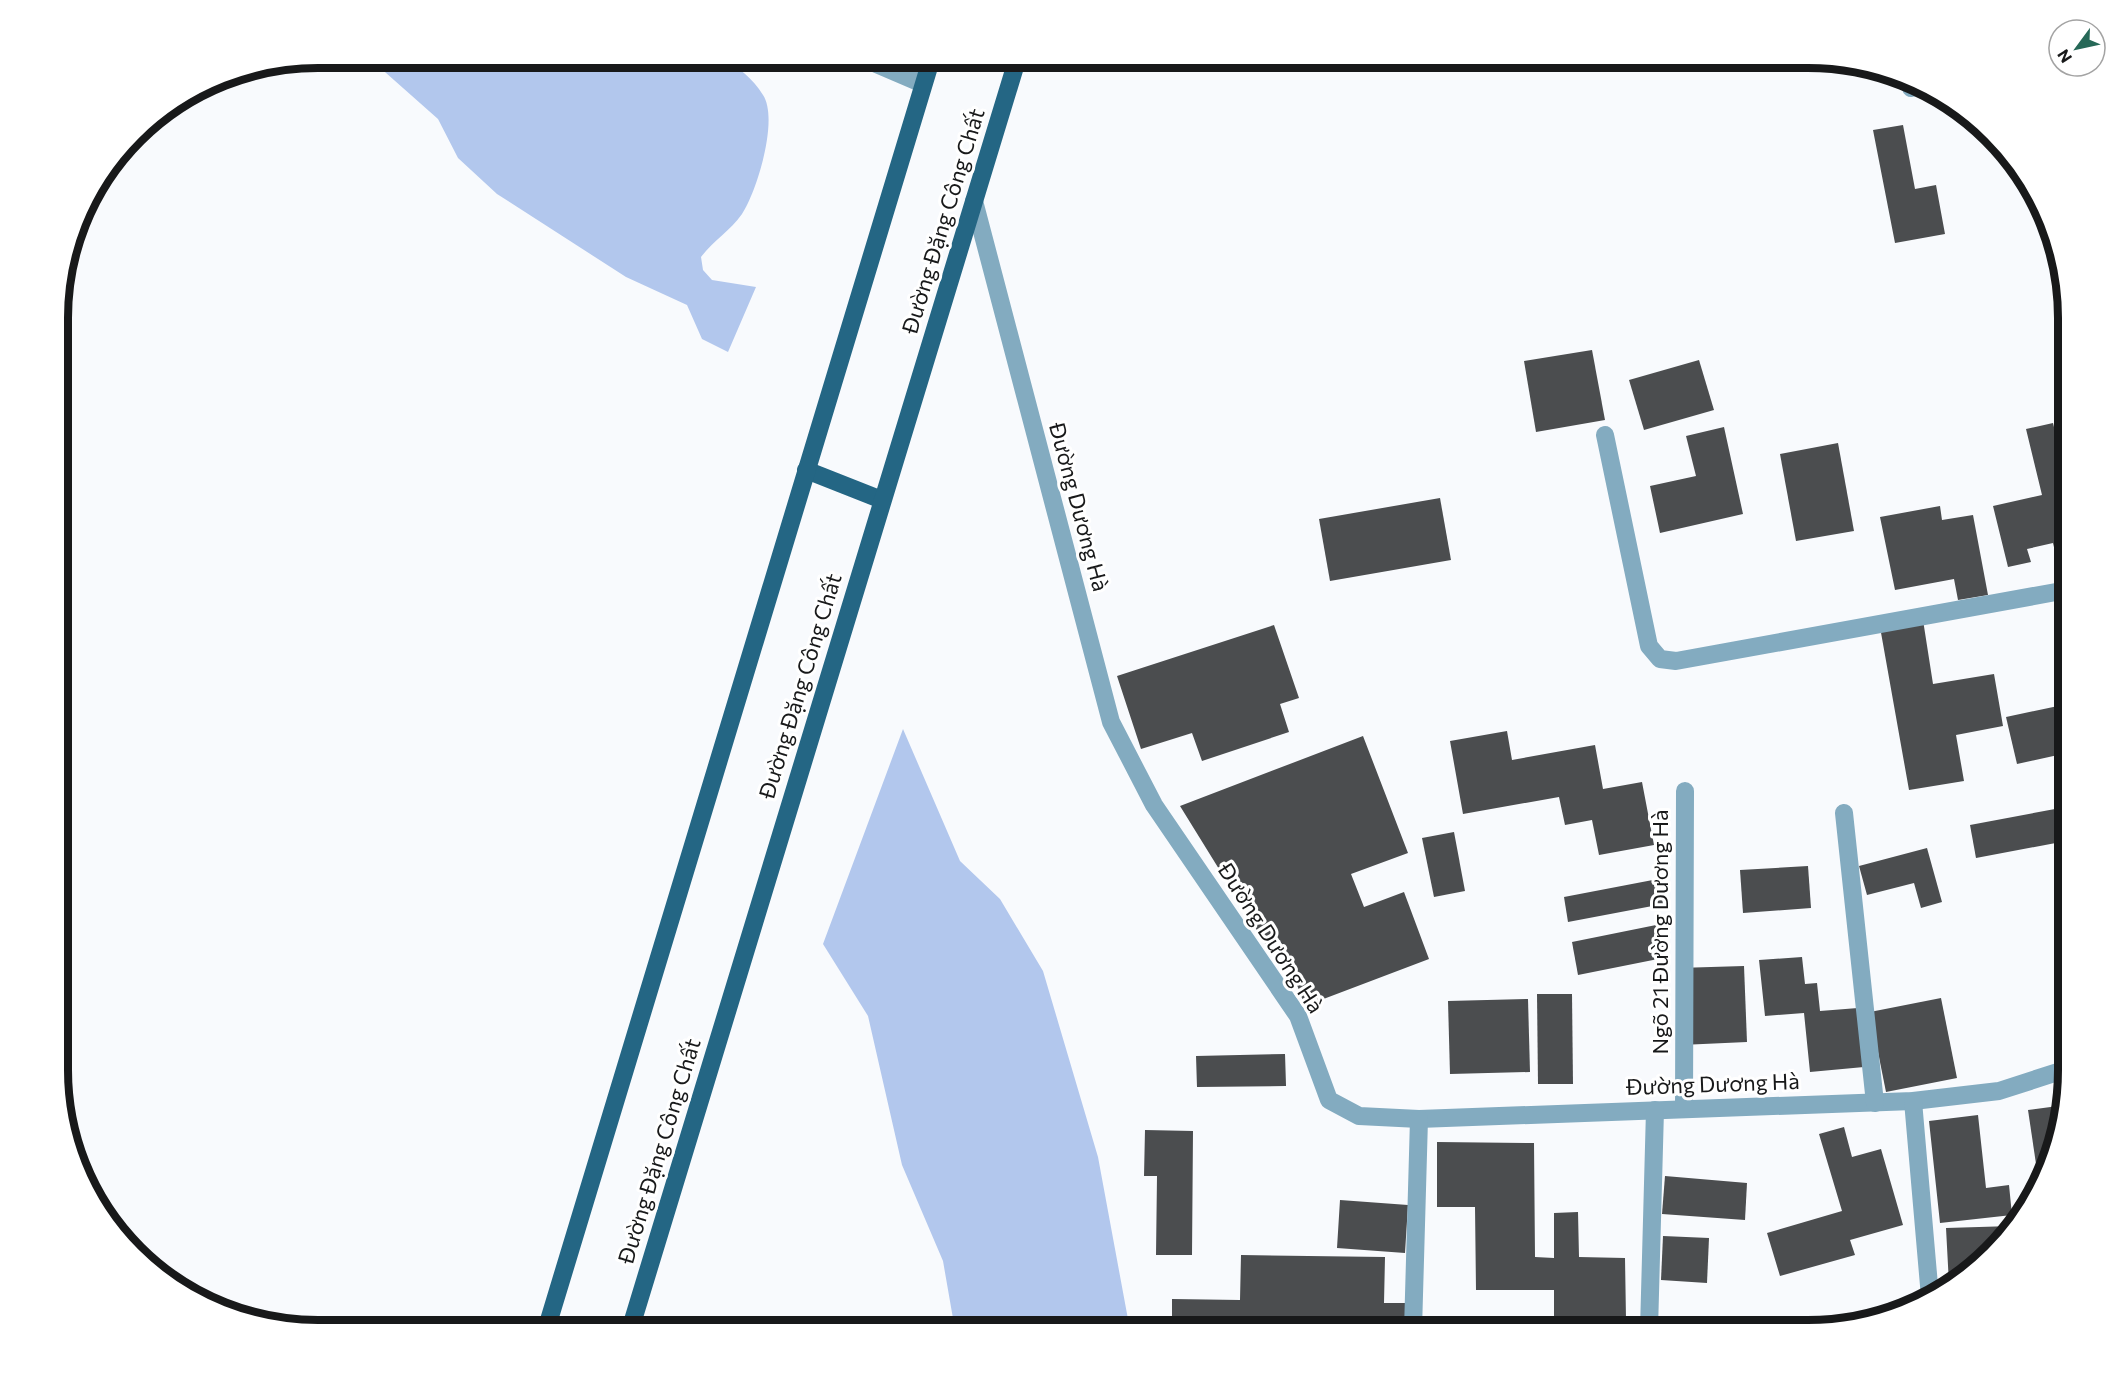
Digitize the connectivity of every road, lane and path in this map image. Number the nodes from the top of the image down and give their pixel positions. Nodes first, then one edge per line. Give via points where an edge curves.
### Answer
1 (886, 68) edge
2 (928, 68) edge
3 (1015, 68) edge
4 (923, 84) junction
5 (974, 201) junction
6 (1605, 435) dead end
7 (806, 470) junction
8 (882, 500) junction
9 (2058, 592) edge
10 (1685, 791) dead end
11 (1844, 813) dead end
12 (2058, 1072) edge
13 (1913, 1101) junction
14 (1875, 1103) junction
15 (1684, 1109) junction
16 (1655, 1110) junction
17 (1419, 1119) junction
18 (1929, 1288) edge
19 (549, 1320) edge
20 (633, 1320) edge
21 (1413, 1320) edge
22 (1649, 1320) edge

1 - 4 street
2 - 4 main road
3 - 5 main road, Đường Đặng Công Chất
4 - 7 main road
5 - 8 main road, Đường Đặng Công Chất
5 - 17 street, Đường Dương Hà via 1111,722 1154,805 1298,1017 1329,1100 1359,1116
6 - 9 street via 1649,646 1659,659 1676,661
7 - 8 main road
7 - 19 main road
8 - 20 main road, Đường Đặng Công Chất
10 - 15 street, Ngõ 21 Đường Dương Hà
11 - 14 street
12 - 13 street, Đường Dương Hà via 1999,1091
13 - 14 street, Đường Dương Hà
13 - 18 street
14 - 15 street, Đường Dương Hà
15 - 16 street, Đường Dương Hà
16 - 17 street, Đường Dương Hà
16 - 22 street
17 - 21 street

